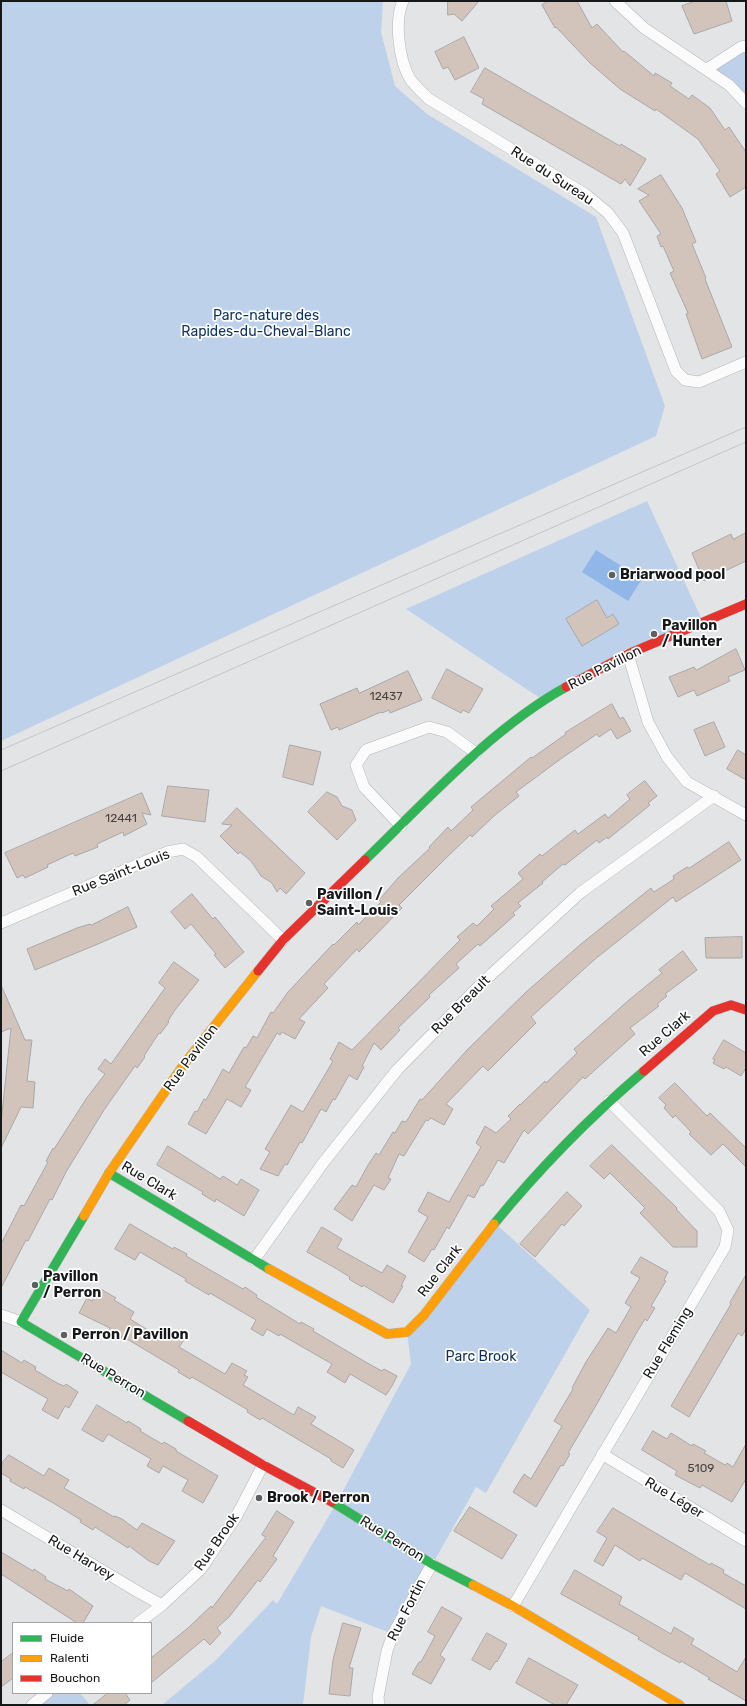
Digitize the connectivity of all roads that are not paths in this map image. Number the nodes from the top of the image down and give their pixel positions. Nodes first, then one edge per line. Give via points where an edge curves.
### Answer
1 (403, 1) edge
2 (615, 1) edge
3 (746, 46) edge
4 (707, 69) junction
5 (746, 103) edge
6 (746, 362) edge
7 (746, 604) edge
8 (628, 654) junction
9 (476, 753) junction
10 (714, 796) junction
11 (746, 815) edge
12 (401, 826) junction
13 (1, 923) edge
14 (283, 940) junction
15 (746, 1010) edge
16 (609, 1101) junction
17 (109, 1173) junction
18 (254, 1260) junction
19 (1, 1315) edge
20 (21, 1322) junction
21 (602, 1454) junction
22 (263, 1465) junction
23 (1, 1510) edge
24 (746, 1540) edge
25 (432, 1564) junction
26 (162, 1605) junction
27 (513, 1606) junction
28 (139, 1622) edge
29 (46, 1694) edge
30 (32, 1705) edge
31 (379, 1705) edge
32 (680, 1705) edge

1 - 6 street, Rue du Sureau via 397,17 402,60 411,79 429,99 584,194 608,213 623,233 676,371 684,380 699,382
2 - 4 street via 644,28
3 - 4 street
4 - 5 street via 729,85
7 - 8 street, Rue Pavillon
8 - 9 street, Rue Pavillon via 543,700
8 - 10 street via 648,722 667,757 687,782
9 - 12 street, Rue Pavillon
9 - 12 street via 447,732 429,727 366,750 356,765 364,787
10 - 11 street
10 - 18 street, Rue Breault via 580,892 482,983 397,1070 323,1164
12 - 14 street, Rue Pavillon
13 - 14 street, Rue Saint-Louis via 167,852 183,849 197,857
14 - 17 street, Rue Pavillon via 184,1064
15 - 16 street, Rue Clark via 732,1006 713,1011
16 - 18 street, Rue Clark via 528,1185 424,1315 407,1332 388,1334
16 - 21 street, Rue Fleming via 719,1211 728,1230 725,1247
17 - 18 street, Rue Clark
17 - 20 street, Rue Pavillon
19 - 20 street, Rue Perron
20 - 22 street, Rue Perron
21 - 24 street, Rue Léger
21 - 27 street, Rue Fleming
22 - 25 street, Rue Perron via 336,1504
22 - 26 street, Rue Brook via 236,1517 200,1569
23 - 26 street, Rue Harvey
25 - 27 street, Rue Perron
25 - 31 street, Rue Fortin via 386,1651 378,1697
26 - 28 street, Rue Brook
27 - 32 street, Rue Perron
29 - 30 street

